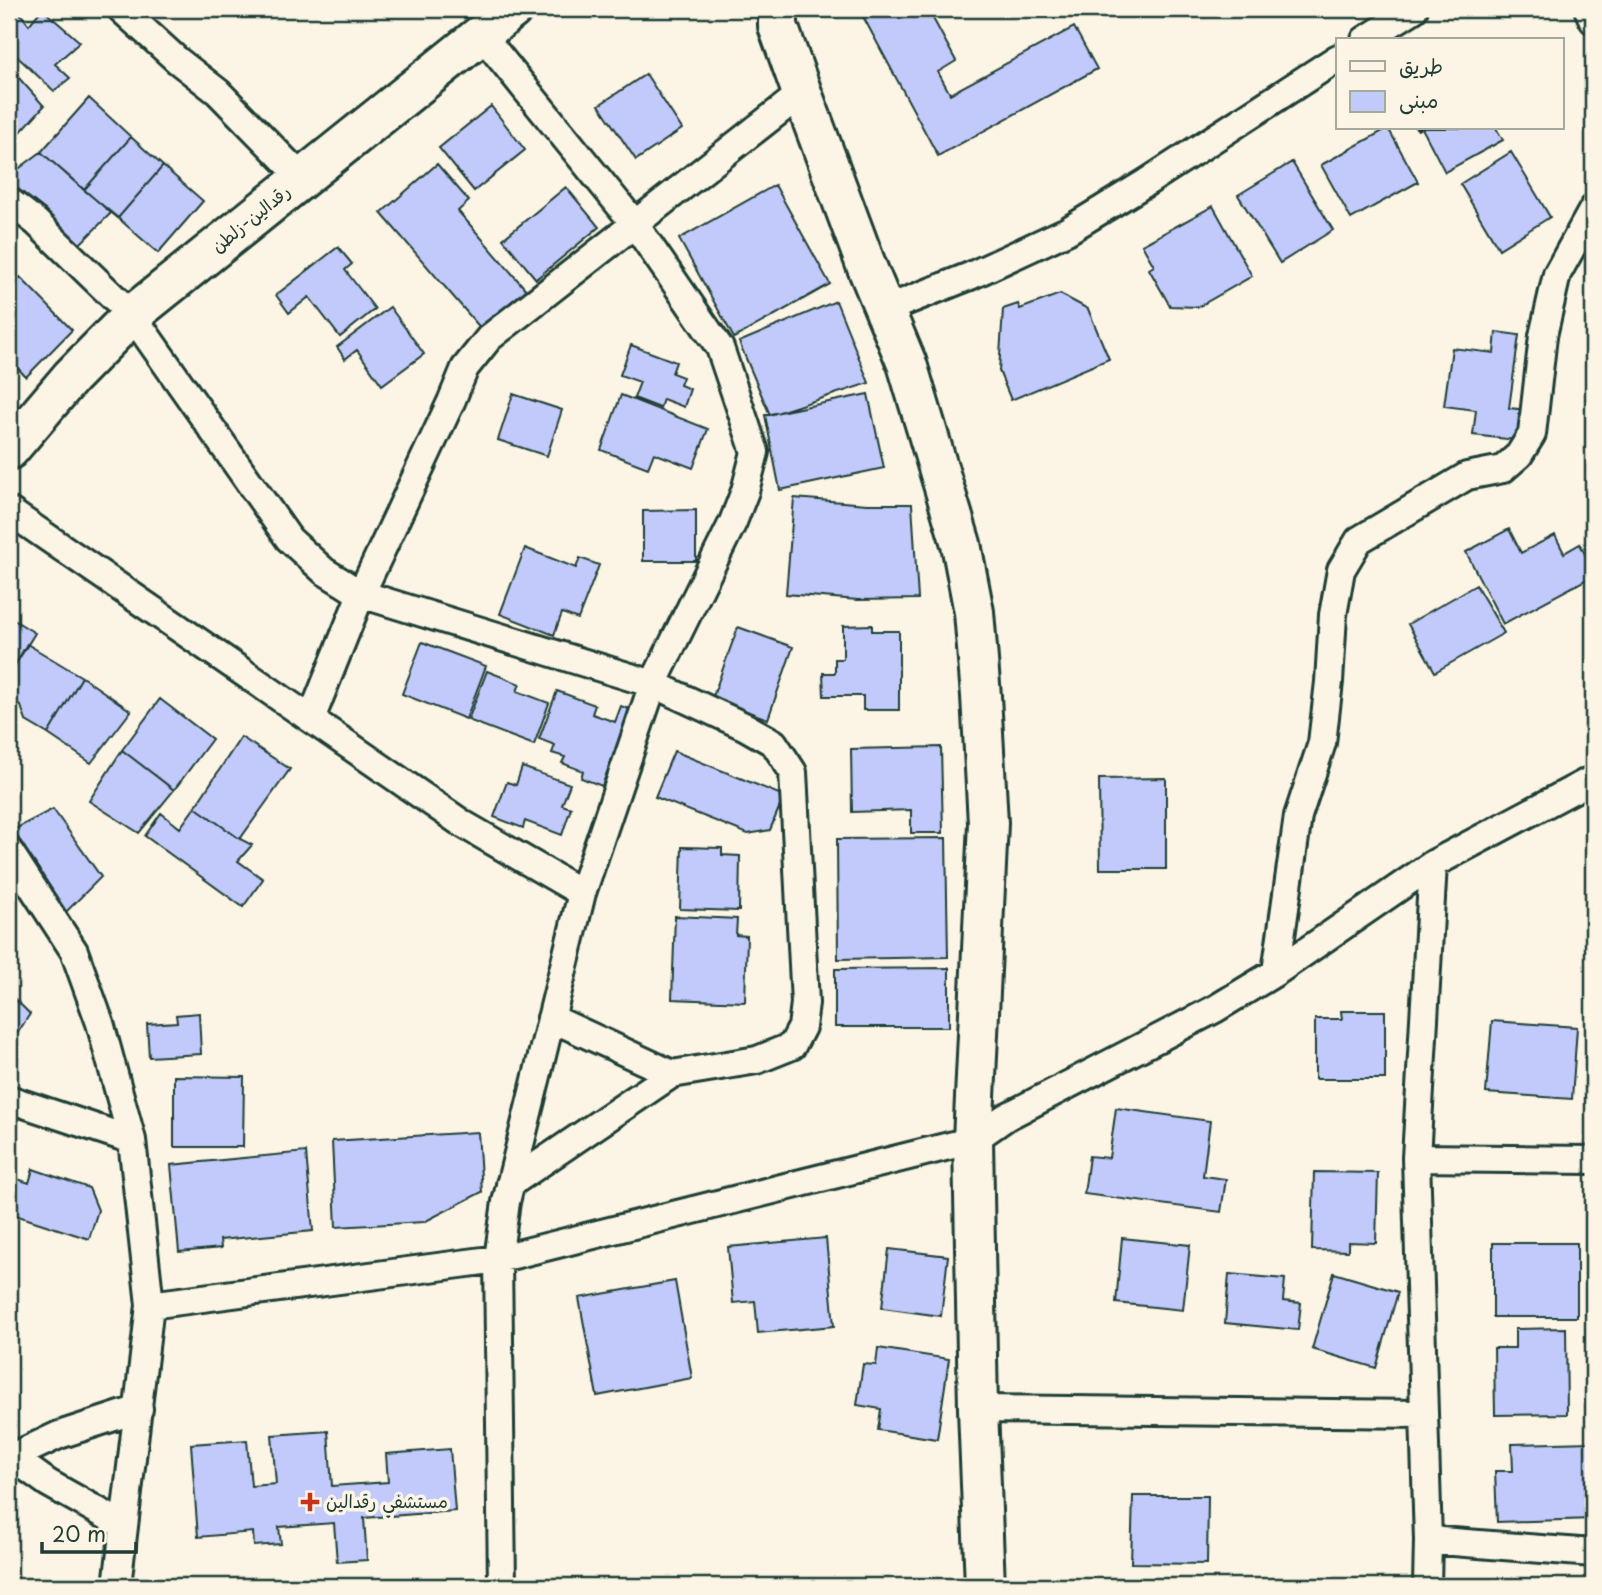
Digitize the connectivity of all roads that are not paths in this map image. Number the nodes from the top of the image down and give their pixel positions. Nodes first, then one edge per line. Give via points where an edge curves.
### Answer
1 (121, 9) edge
2 (513, 9) edge
3 (1414, 9) edge
4 (1588, 9) edge
5 (771, 15) edge
6 (1593, 20) edge
7 (481, 34) junction
8 (1368, 38) edge
9 (1336, 59) edge
10 (802, 93) junction
11 (302, 178) junction
12 (9, 201) edge
13 (1593, 209) edge
14 (634, 223) junction
15 (884, 310) junction
16 (132, 315) junction
17 (9, 450) edge
18 (9, 511) edge
19 (361, 594) junction
20 (653, 684) junction
21 (311, 719) junction
22 (1593, 779) edge
23 (9, 851) edge
24 (1433, 864) junction
25 (582, 894) junction
26 (1276, 972) junction
27 (551, 1018) junction
28 (672, 1074) junction
29 (9, 1099) edge
30 (132, 1140) junction
31 (973, 1140) junction
32 (1416, 1158) junction
33 (1593, 1160) edge
34 (510, 1184) junction
35 (498, 1259) junction
36 (150, 1305) junction
37 (139, 1409) junction
38 (978, 1409) junction
39 (1423, 1414) junction
40 (10, 1456) edge
41 (123, 1525) junction
42 (1428, 1540) junction
43 (1593, 1553) edge
44 (117, 1586) edge
45 (502, 1586) edge
46 (985, 1586) edge
47 (1427, 1586) edge

1 - 11 street via 218,92
2 - 7 main road, رقدالين-زلطن
3 - 8 street
4 - 6 street
5 - 10 main road
7 - 11 main road, رقدالين-زلطن
7 - 14 street
9 - 15 street via 1067,230
10 - 14 street
10 - 15 main road
11 - 16 main road, رقدالين-زلطن
12 - 16 street
13 - 26 street via 1557,274 1543,336 1532,434 1519,455 1503,468 1466,476 1359,540 1341,570 1321,743 1298,816
14 - 19 street via 489,338 465,368
14 - 20 street via 720,348 755,452 733,522
15 - 31 main road via 934,448 974,612 988,823
16 - 17 main road, رقدالين-زلطن
16 - 19 street via 289,540 324,571
18 - 21 street
19 - 20 street
19 - 21 street
20 - 25 street
20 - 28 street via 774,743 793,772 805,1003 802,1027 792,1046 757,1060
21 - 25 street via 463,824
22 - 24 street
23 - 30 street via 74,951 100,1023
24 - 26 street
24 - 32 street
25 - 27 street
26 - 31 street via 1215,1009 1006,1117
27 - 28 street
27 - 34 street
28 - 34 street
29 - 30 street
30 - 36 street
31 - 35 street
31 - 38 main road
32 - 33 street
32 - 39 street
34 - 35 street
35 - 36 street
35 - 45 street
36 - 37 street
37 - 40 street
37 - 41 street
38 - 39 street
38 - 46 main road
39 - 42 street
40 - 41 street
41 - 44 street
42 - 43 street
42 - 47 street

